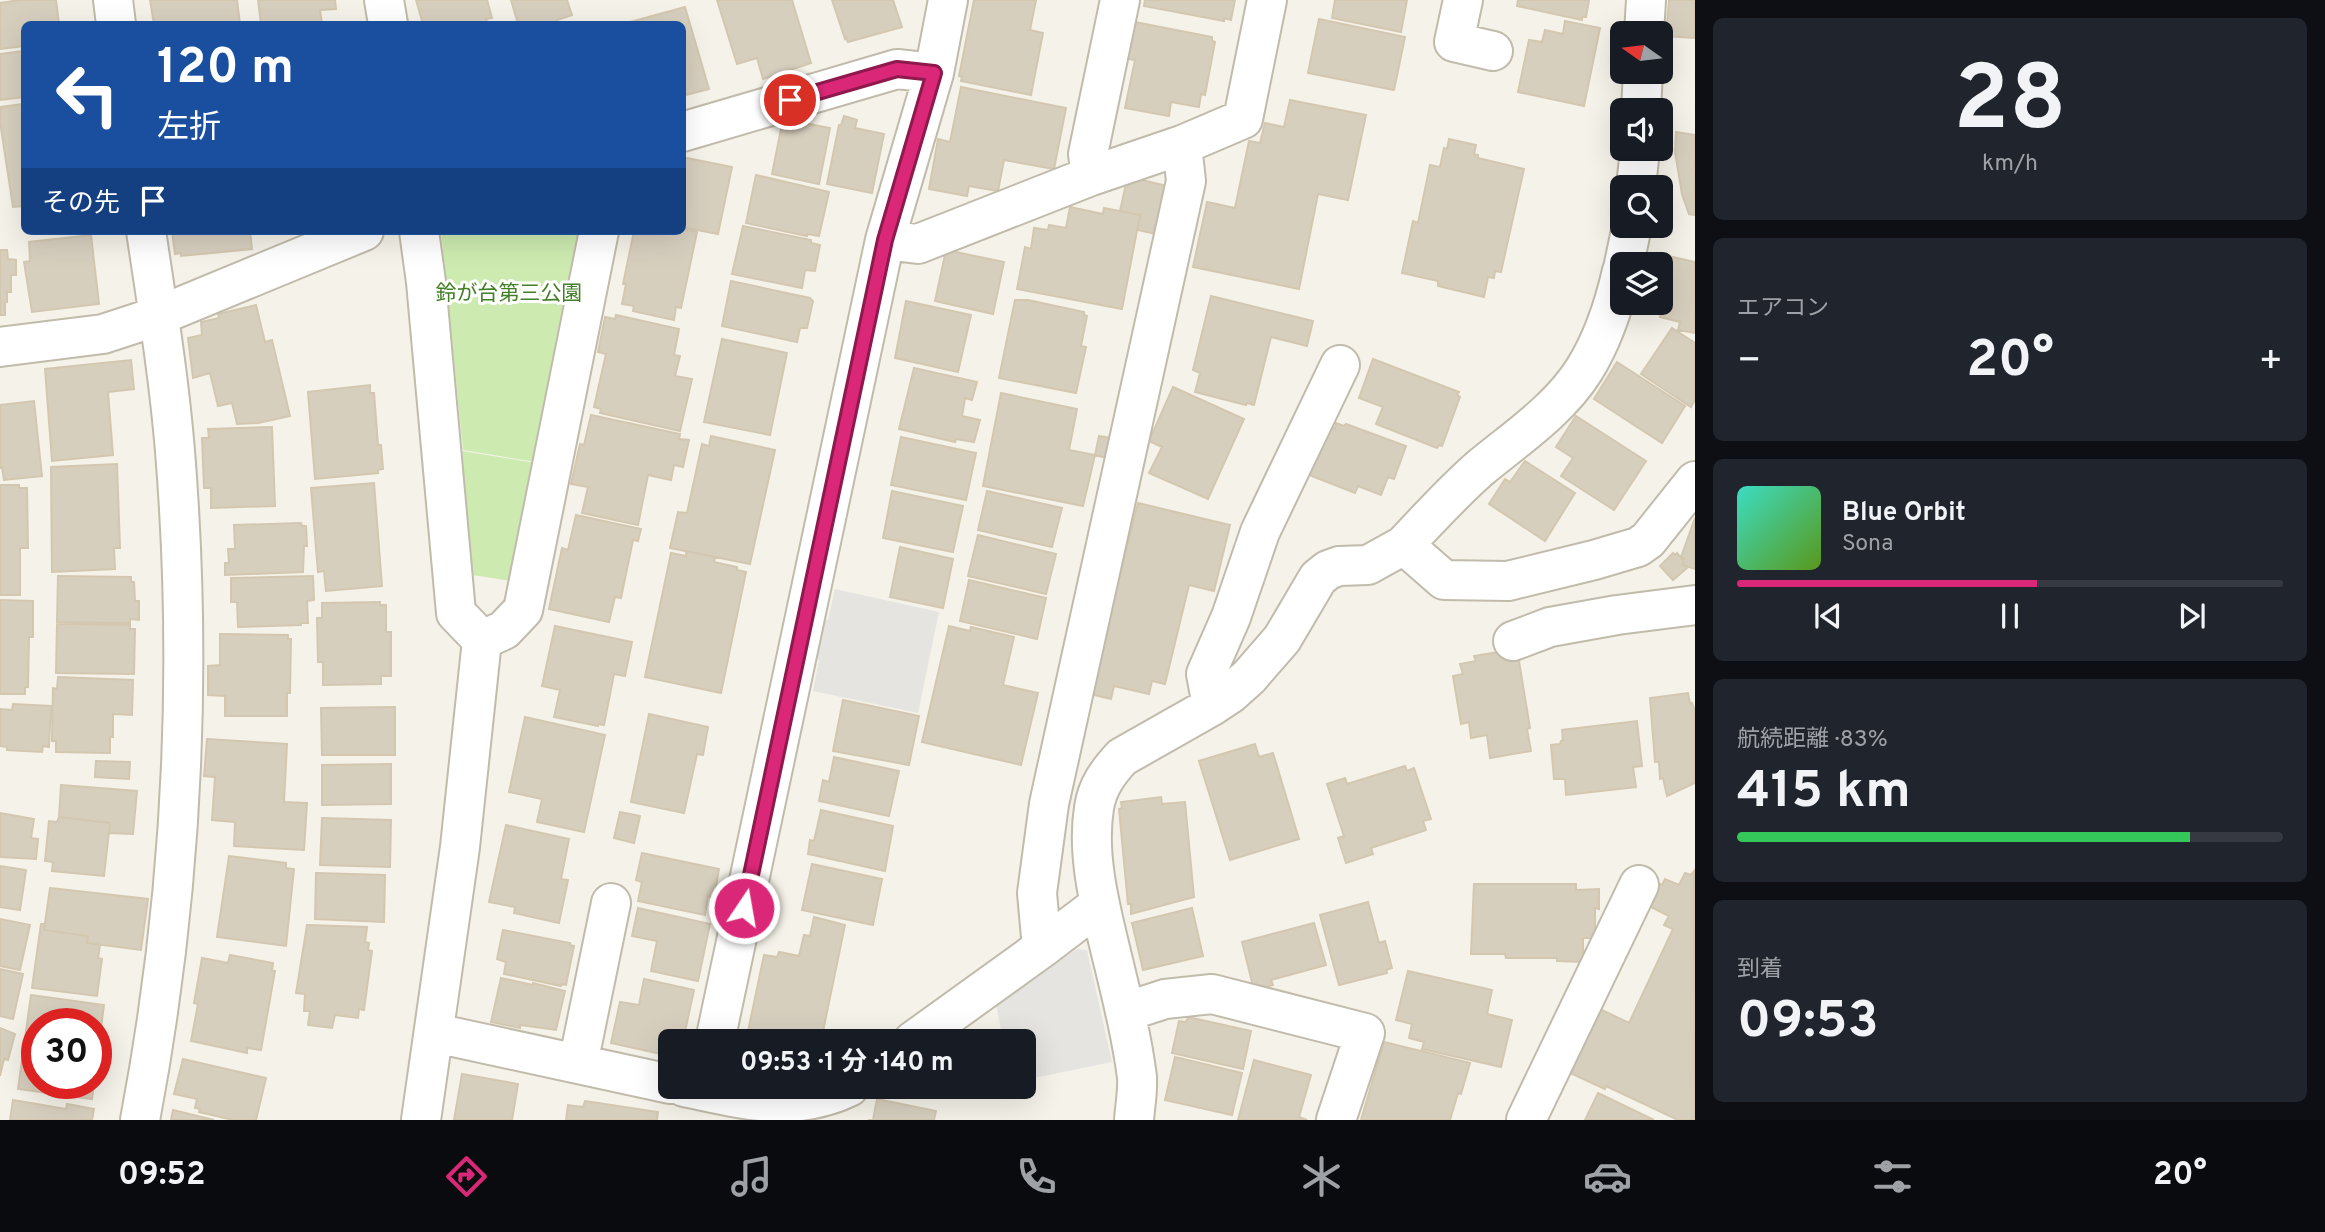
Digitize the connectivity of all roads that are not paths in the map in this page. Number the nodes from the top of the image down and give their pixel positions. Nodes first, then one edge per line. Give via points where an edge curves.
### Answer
1 (113, 0) edge
2 (384, 0) edge
3 (948, 0) edge
4 (1121, 0) edge
5 (1266, 0) edge
6 (1463, 0) edge
7 (1646, 0) edge
8 (116, 21) edge
9 (388, 21) edge
10 (1645, 21) edge
11 (1493, 51) dead end
12 (934, 73) junction
13 (686, 131) edge
14 (1182, 145) junction
15 (1091, 176) junction
16 (147, 235) edge
17 (354, 235) edge
18 (420, 235) edge
19 (598, 235) edge
20 (885, 240) junction
21 (1610, 312) edge
22 (158, 316) junction
23 (0, 347) edge
24 (1340, 365) dead end
25 (1695, 481) edge
26 (1404, 545) junction
27 (1695, 605) edge
28 (482, 640) junction
29 (1513, 640) dead end
30 (1212, 706) junction
31 (1639, 885) dead end
32 (611, 904) dead end
33 (1100, 904) junction
34 (1042, 948) junction
35 (1125, 1012) junction
36 (718, 1029) edge
37 (930, 1029) edge
38 (435, 1033) junction
39 (578, 1064) junction
40 (658, 1080) edge
41 (747, 1099) edge
42 (815, 1099) edge
43 (140, 1120) edge
44 (421, 1120) edge
45 (1135, 1120) edge
46 (1336, 1120) edge
47 (1526, 1120) edge

1 - 8 street
2 - 9 street
3 - 12 street
4 - 15 street via 1088,153
5 - 14 street via 1243,118
6 - 11 street via 1454,42
7 - 10 street
12 - 13 street via 897,69
12 - 20 street
14 - 15 street
14 - 34 street via 1186,181 1049,804 1037,893
15 - 20 street via 918,244
16 - 22 street
17 - 22 street
18 - 28 street via 456,613
19 - 28 street via 523,610 504,630
20 - 36 street
21 - 26 street via 1576,380 1555,404 1476,472
22 - 23 street via 103,334
22 - 43 street via 175,449 183,744 171,912
24 - 30 street via 1260,532 1206,674
25 - 26 street via 1638,547 1508,581 1444,580
26 - 30 street via 1368,565 1339,566 1318,578 1282,639 1230,694
27 - 29 street via 1550,627
28 - 38 street
30 - 33 street via 1122,757 1109,771 1094,807 1093,848
31 - 47 street
32 - 39 street
33 - 34 street
33 - 35 street
34 - 37 street
35 - 45 street via 1137,1080
35 - 46 street via 1166,999 1212,994 1365,1033
38 - 39 street
38 - 44 street
39 - 40 street
41 - 42 street via 791,1103

